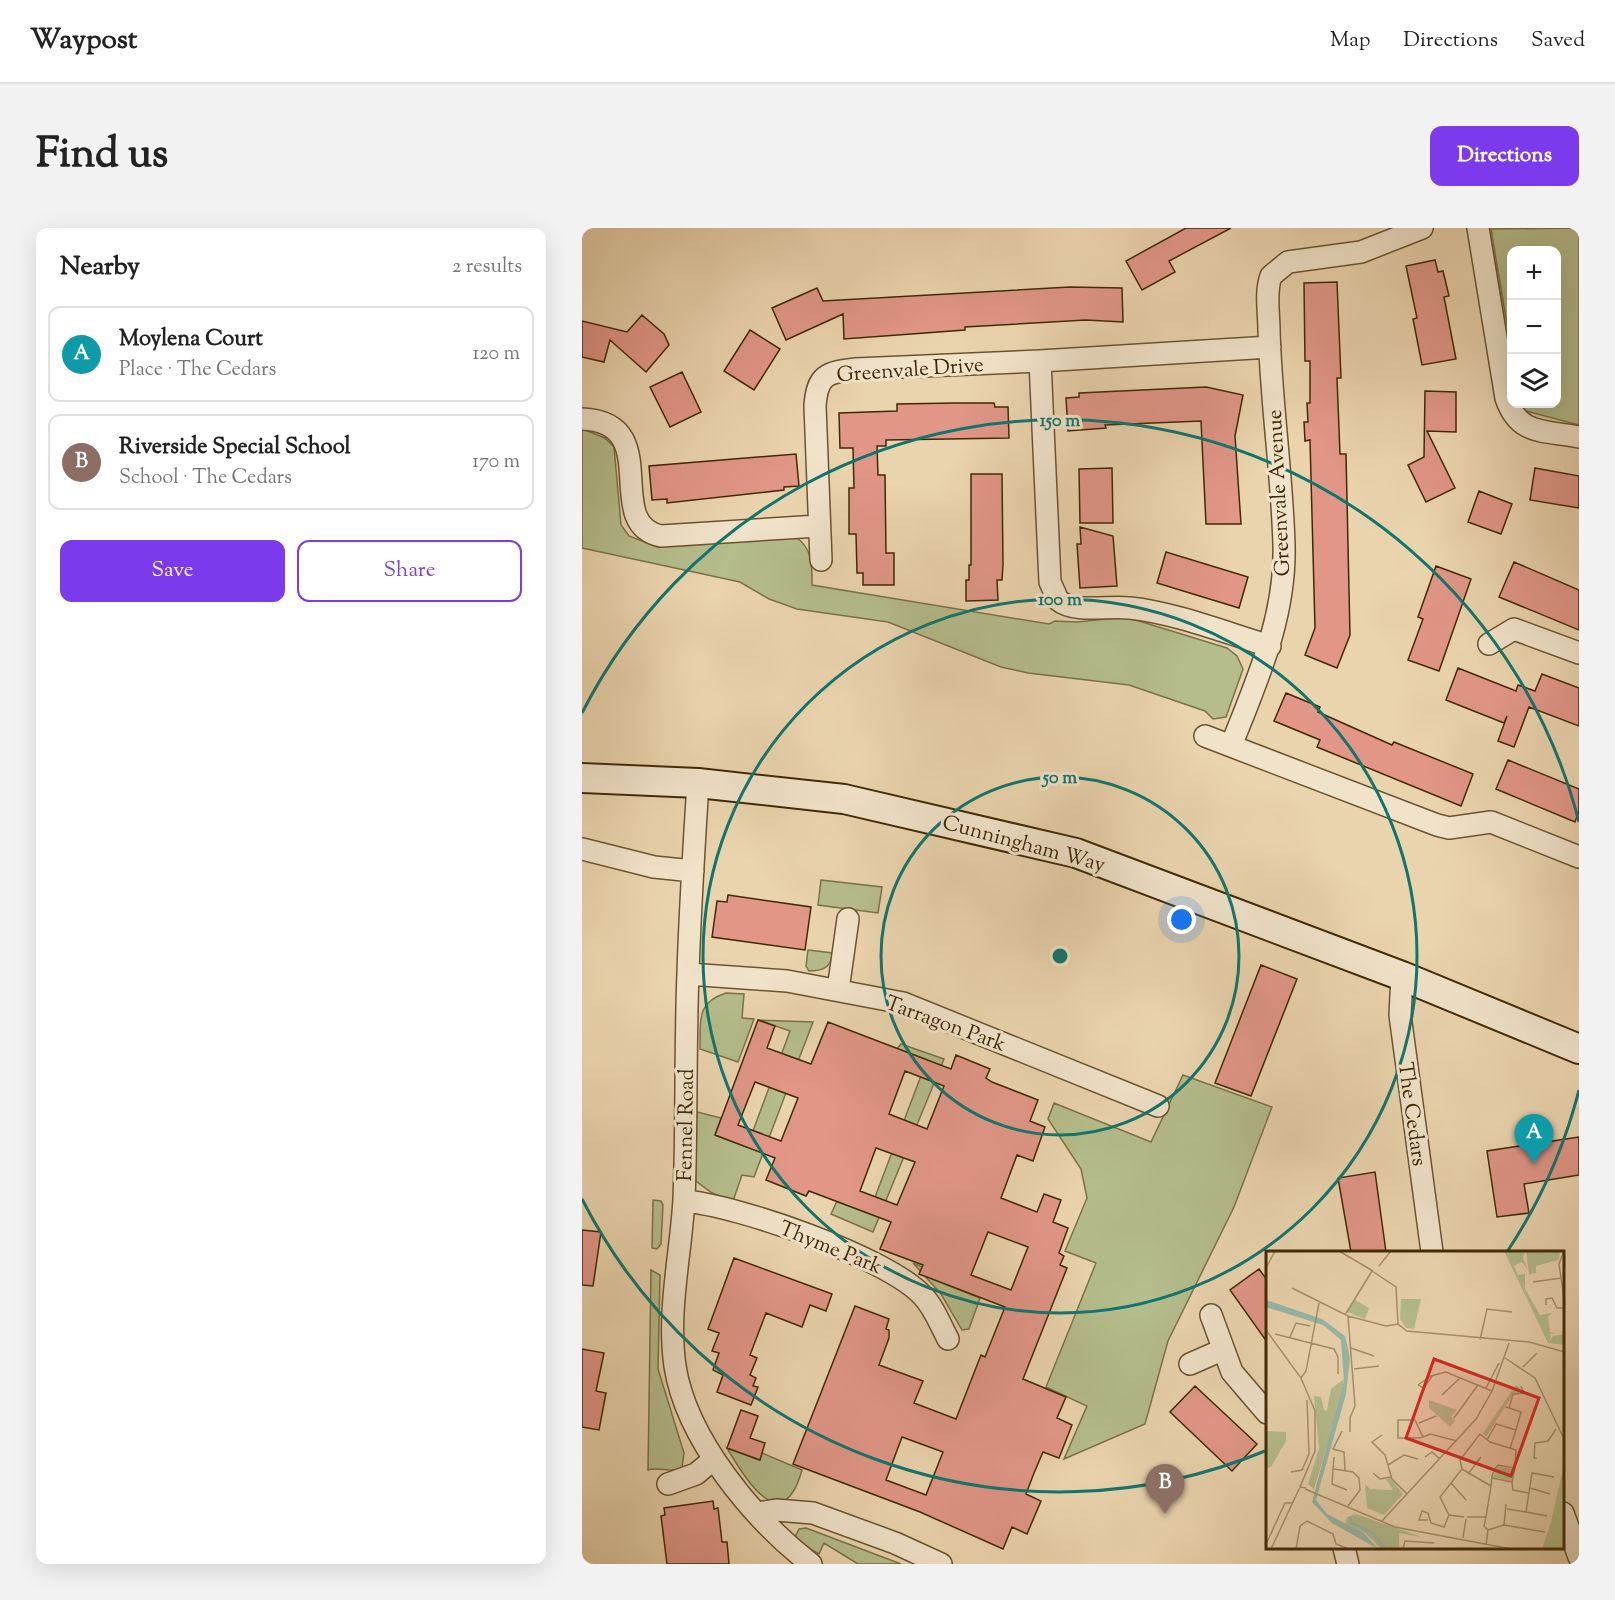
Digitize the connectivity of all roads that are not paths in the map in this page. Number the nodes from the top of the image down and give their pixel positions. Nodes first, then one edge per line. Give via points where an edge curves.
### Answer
1 (1422, 228) edge
2 (1479, 228) edge
3 (1270, 347) junction
4 (1040, 361) junction
5 (582, 419) edge
6 (1579, 436) edge
7 (818, 526) junction
8 (820, 560) dead end
9 (1489, 644) dead end
10 (1270, 646) junction
11 (1579, 653) edge
12 (1205, 736) dead end
13 (1231, 746) junction
14 (582, 778) edge
15 (698, 783) junction
16 (582, 849) edge
17 (1579, 857) edge
18 (693, 871) junction
19 (848, 919) dead end
20 (688, 974) junction
21 (1402, 976) junction
22 (838, 990) junction
23 (1579, 1049) edge
24 (1158, 1106) dead end
25 (684, 1200) junction
26 (1432, 1251) edge
27 (1211, 1315) dead end
28 (948, 1339) dead end
29 (1222, 1350) junction
30 (1190, 1364) dead end
31 (1266, 1412) edge
32 (714, 1459) junction
33 (668, 1484) dead end
34 (758, 1513) junction
35 (1564, 1516) edge
36 (1344, 1549) edge
37 (1579, 1557) edge
38 (811, 1564) edge
39 (942, 1564) edge
40 (1348, 1564) edge

1 - 3 street, Greenvale Avenue via 1361,252 1296,260 1275,270 1269,282
2 - 6 street via 1506,398 1512,414 1524,426
3 - 4 street, Greenvale Drive
3 - 10 street, Greenvale Avenue via 1284,544 1282,595
4 - 7 street, Greenvale Drive via 856,369 828,374 819,383 816,396
4 - 10 street via 1050,582 1058,600 1069,605 1155,612
5 - 7 street via 608,424 622,437 630,463 635,514 649,533 661,536
7 - 8 street, Greenvale Drive
9 - 11 street via 1514,629
10 - 13 street, Greenvale Avenue
12 - 13 street
13 - 17 street via 1437,825 1449,828 1491,822
14 - 15 street, Cunningham Way
15 - 18 street, Fennel Road
15 - 21 street, Cunningham Way via 844,799 1077,853
16 - 18 street via 654,867
18 - 20 street, Fennel Road
19 - 22 street
20 - 22 street, Tarragon Park via 786,981
20 - 25 street, Fennel Road
21 - 23 street, Cunningham Way
21 - 26 street, The Cedars via 1400,1015
22 - 24 street, Tarragon Park via 903,1003
25 - 28 street, Thyme Park via 730,1208 890,1271 923,1296
25 - 32 street, Fennel Road via 675,1304 675,1366 690,1413
27 - 29 street
29 - 30 street
29 - 31 street via 1232,1371
32 - 33 street via 696,1474
32 - 34 street, Fennel Road
34 - 38 street, Fennel Road
34 - 39 street via 813,1513
35 - 37 street
36 - 40 street

